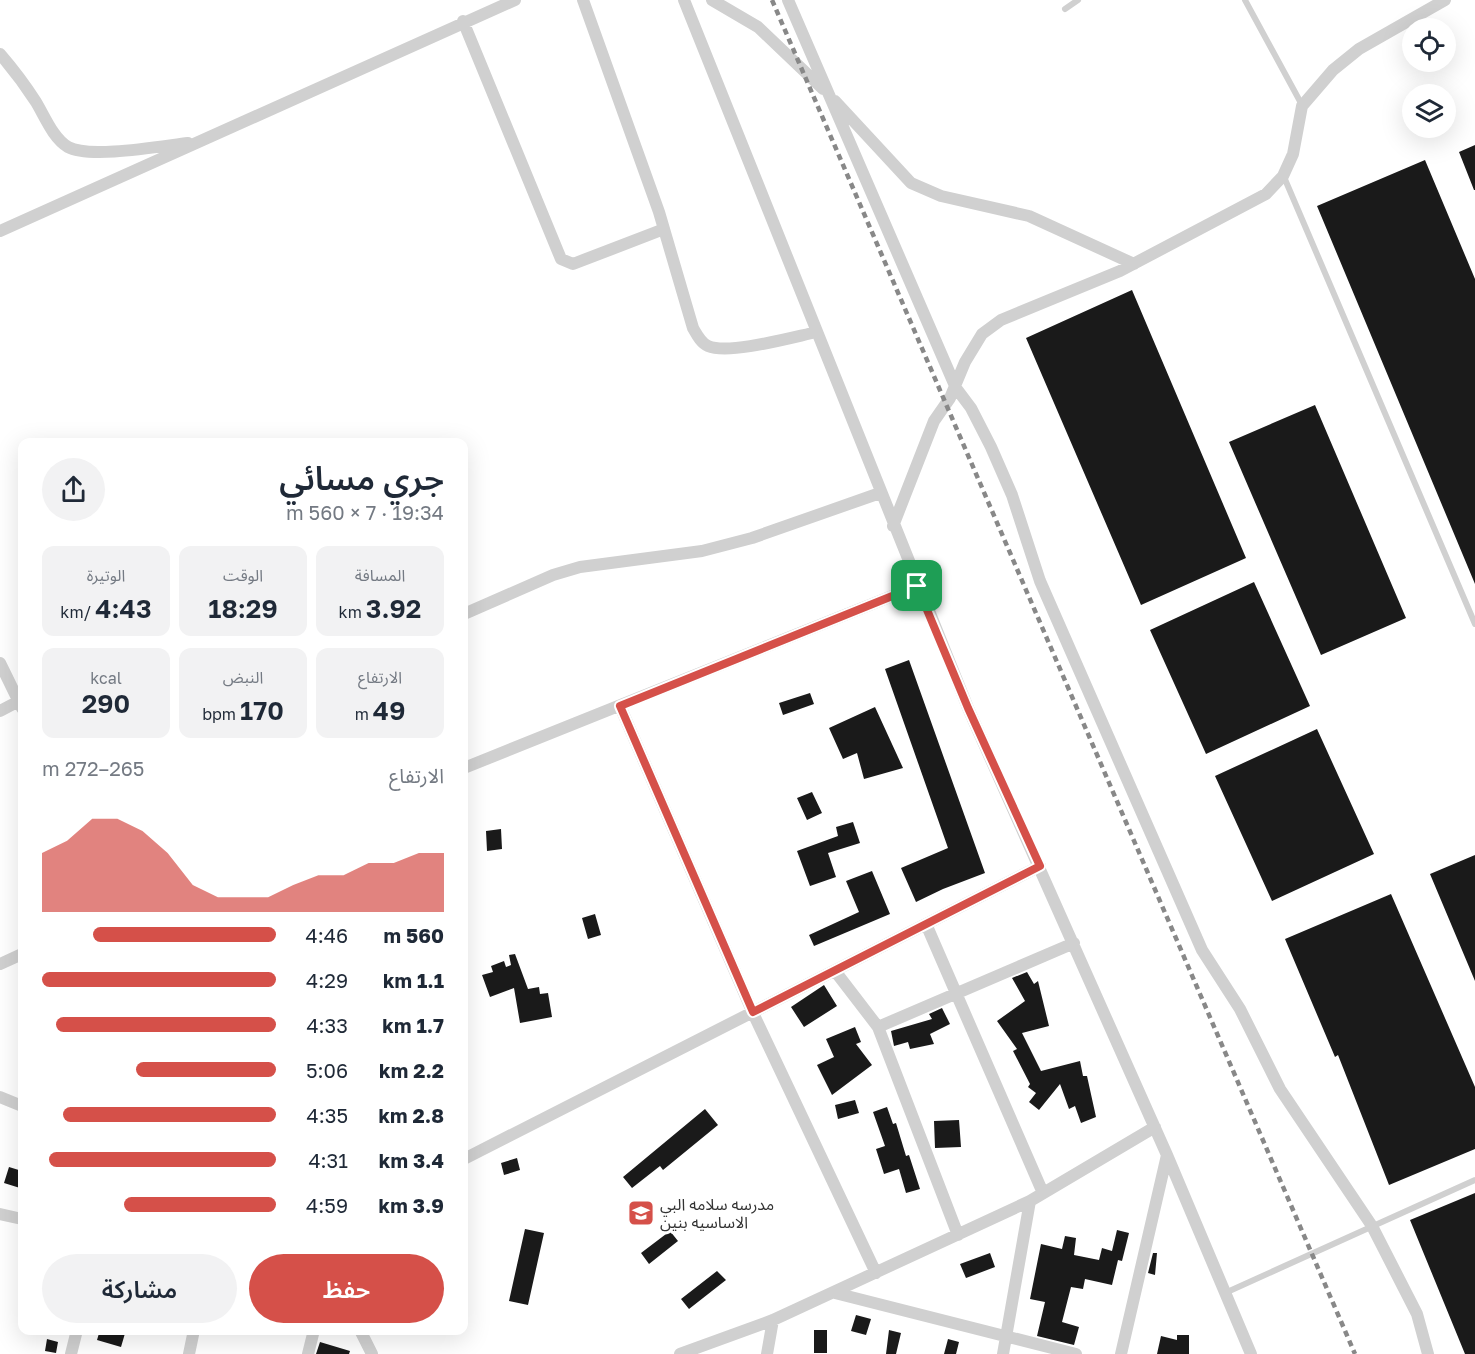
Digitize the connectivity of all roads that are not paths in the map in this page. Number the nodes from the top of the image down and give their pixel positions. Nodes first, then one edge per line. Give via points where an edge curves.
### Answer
1 (515, 0) edge
2 (583, 0) edge
3 (684, 0) edge
4 (712, 0) edge
5 (788, 0) edge
6 (1078, 0) edge
7 (1245, 0) edge
8 (1445, 0) edge
9 (1065, 9) dead end
10 (463, 21) junction
11 (0, 54) edge
12 (828, 93) junction
13 (1302, 106) junction
14 (198, 141) junction
15 (1283, 176) junction
16 (664, 229) junction
17 (0, 231) edge
18 (1134, 264) junction
19 (817, 332) junction
20 (956, 388) junction
21 (880, 494) junction
22 (893, 526) junction
23 (917, 586) junction
24 (468, 612) edge
25 (1475, 624) edge
26 (0, 663) edge
27 (18, 699) edge
28 (18, 706) edge
29 (620, 706) junction
30 (0, 711) edge
31 (468, 766) edge
32 (1040, 866) junction
33 (926, 924) junction
34 (1074, 944) junction
35 (18, 956) edge
36 (0, 964) edge
37 (835, 971) junction
38 (956, 995) junction
39 (753, 1012) junction
40 (878, 1027) junction
41 (0, 1097) edge
42 (18, 1104) edge
43 (1155, 1127) junction
44 (1167, 1155) junction
45 (468, 1157) edge
46 (1475, 1180) edge
47 (1043, 1193) junction
48 (1030, 1201) junction
49 (0, 1214) edge
50 (18, 1218) edge
51 (1372, 1226) junction
52 (958, 1235) junction
53 (876, 1273) junction
54 (835, 1293) junction
55 (1224, 1294) junction
56 (773, 1320) junction
57 (76, 1335) edge
58 (193, 1335) edge
59 (313, 1335) edge
60 (362, 1335) edge
61 (1007, 1336) junction
62 (1248, 1351) edge
63 (71, 1354) edge
64 (189, 1354) edge
65 (308, 1354) edge
66 (372, 1354) edge
67 (680, 1354) edge
68 (767, 1354) edge
69 (1003, 1354) edge
70 (1076, 1354) edge
71 (1120, 1354) edge
72 (1428, 1354) edge

1 - 10 street
2 - 16 street
3 - 19 street
4 - 12 street via 758,27
5 - 12 street
6 - 9 lane
7 - 13 lane
8 - 13 street via 1359,49 1333,70
10 - 14 street
10 - 16 street via 561,259 573,264
11 - 14 street via 56,136 69,147 99,153
12 - 18 street via 911,183 941,196 1029,216
12 - 20 street
13 - 15 street via 1293,154
14 - 17 street
15 - 18 street via 1266,194
15 - 25 lane
16 - 19 street via 693,328 707,346 723,350
18 - 20 street via 1001,320 982,334 973,347
19 - 21 street
20 - 22 street via 924,443
20 - 51 street via 991,447 1040,581 1202,950 1240,1009 1280,1089
21 - 22 street
21 - 24 street via 702,551 553,574
22 - 23 street
23 - 29 street
23 - 32 street
26 - 27 street
28 - 30 street
29 - 31 street
29 - 39 street
32 - 33 street
32 - 34 street
33 - 37 street
33 - 38 street
34 - 38 street
34 - 43 street
35 - 36 street
37 - 39 street
37 - 40 street
38 - 40 street
38 - 47 street
39 - 45 street
39 - 53 street
40 - 52 street
41 - 42 street
43 - 44 street
43 - 47 street
44 - 55 street
44 - 71 street
46 - 51 lane
47 - 48 street
48 - 52 street
48 - 61 street
49 - 50 street
51 - 55 lane
51 - 72 street via 1417,1314
52 - 53 street
53 - 54 street
54 - 56 street
54 - 61 street
55 - 62 street
56 - 67 street
56 - 68 street
57 - 63 street
58 - 64 street
59 - 65 street
60 - 66 street
61 - 69 street
61 - 70 street

